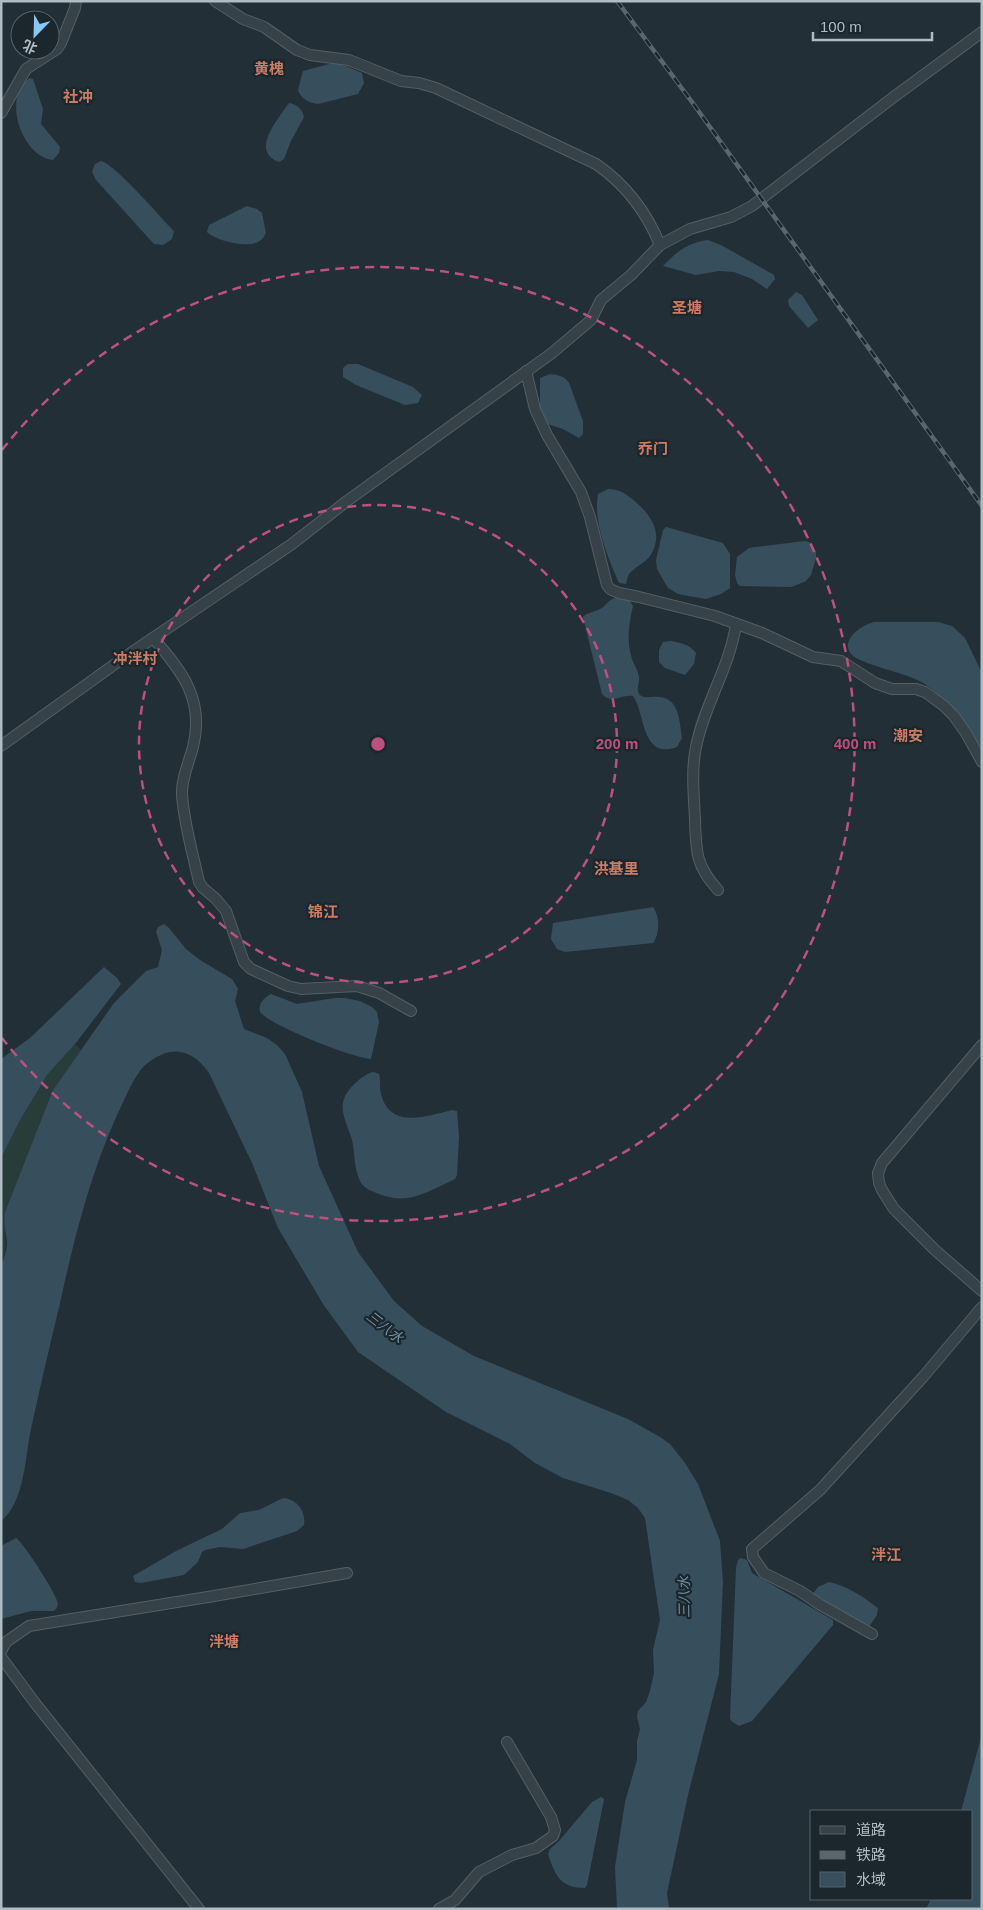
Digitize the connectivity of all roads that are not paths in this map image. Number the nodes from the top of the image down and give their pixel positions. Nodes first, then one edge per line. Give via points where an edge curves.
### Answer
1 (76, 1) edge
2 (215, 1) edge
3 (982, 32) edge
4 (1, 113) edge
5 (660, 245) junction
6 (526, 371) junction
7 (736, 624) junction
8 (153, 638) junction
9 (1, 746) edge
10 (982, 762) edge
11 (718, 890) dead end
12 (411, 1011) dead end
13 (982, 1045) edge
14 (982, 1291) edge
15 (982, 1307) edge
16 (347, 1572) dead end
17 (872, 1634) dead end
18 (1, 1651) edge
19 (1, 1657) edge
20 (508, 1742) dead end
21 (200, 1909) edge
22 (439, 1909) edge

1 - 4 street via 62,43 26,70
2 - 5 street via 243,19 264,27 297,50 349,60 401,81 436,88 596,164 618,180 651,223
3 - 5 street via 752,206 731,217 690,229
5 - 6 street via 631,275 600,300 591,320
6 - 7 street via 535,409 581,492 610,589 618,594 640,597
6 - 8 street via 292,544
7 - 10 street via 812,657 841,661 892,690 925,692 954,716
7 - 11 street via 734,644 695,748 693,774 698,861
8 - 9 street
8 - 12 street via 174,662 193,698 196,721 182,794 185,815 199,882 226,911 244,962 251,969 288,986 301,989 357,986 379,993
13 - 14 street via 882,1163 878,1173 882,1190 894,1209
15 - 17 street via 820,1490 752,1550 764,1573
16 - 18 street via 29,1626 6,1642
19 - 21 street
20 - 22 street via 551,1817 555,1830 553,1836 536,1848 512,1855 479,1872 455,1900

